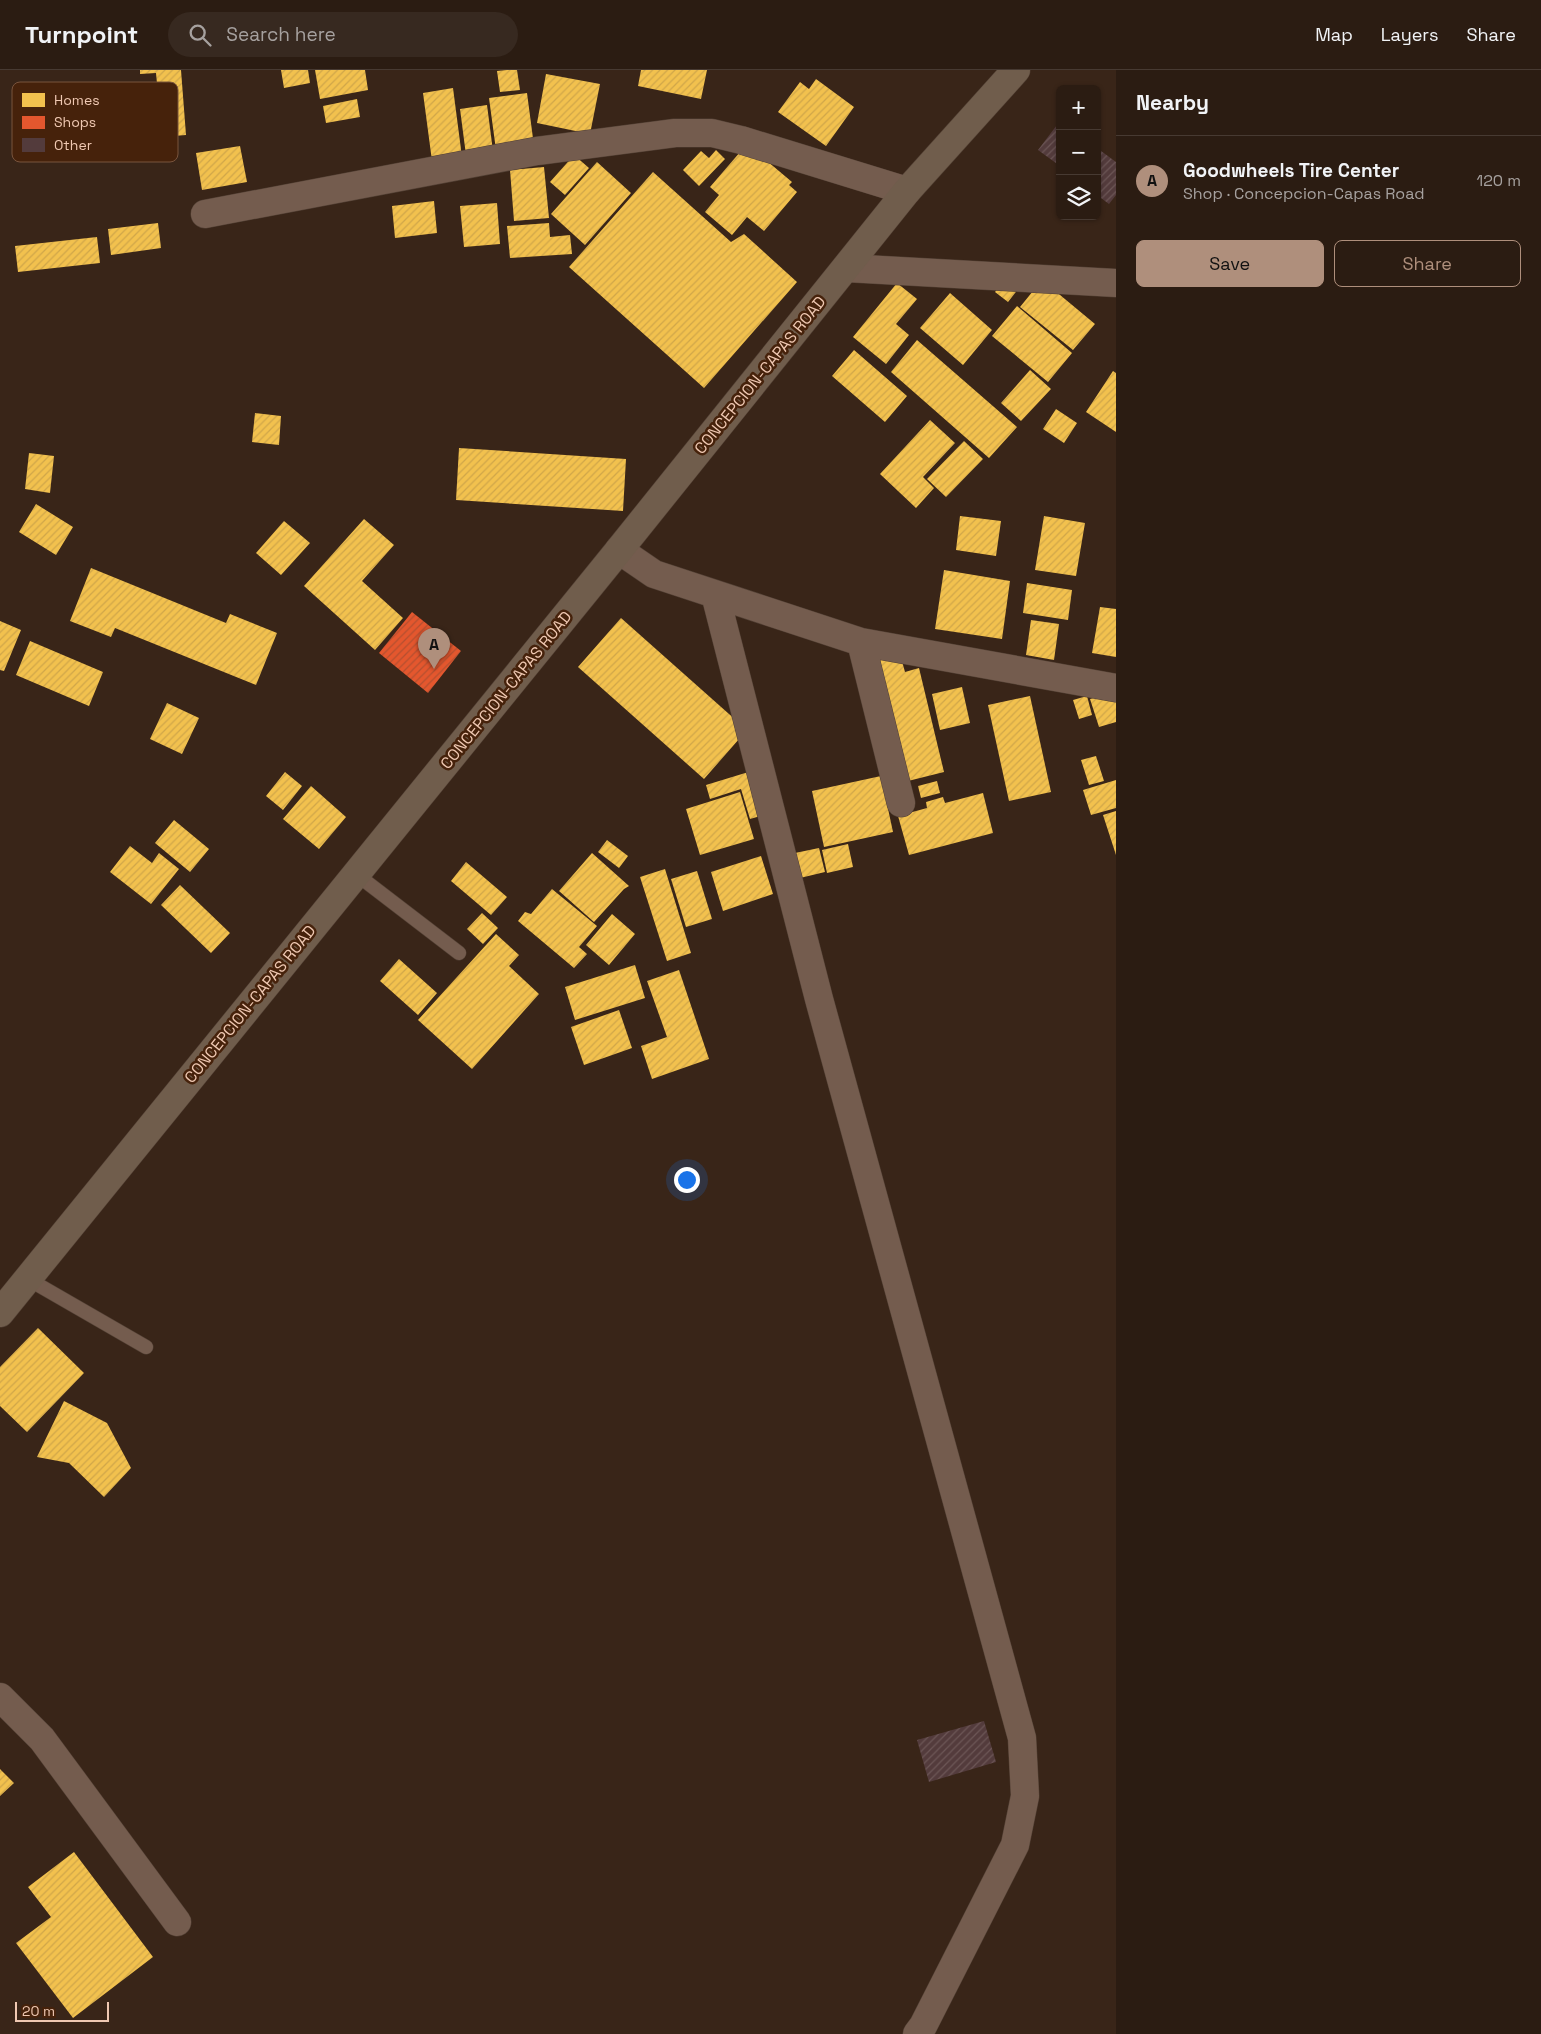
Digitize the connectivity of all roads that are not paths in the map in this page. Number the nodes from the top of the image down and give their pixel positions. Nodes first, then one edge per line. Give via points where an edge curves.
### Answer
1 (1016, 70) edge
2 (907, 191) junction
3 (206, 214) dead end
4 (846, 268) junction
5 (1116, 283) edge
6 (619, 550) junction
7 (715, 594) junction
8 (861, 642) junction
9 (1116, 688) edge
10 (901, 803) dead end
11 (356, 874) junction
12 (460, 953) dead end
13 (28, 1279) junction
14 (0, 1314) edge
15 (146, 1347) dead end
16 (0, 1697) edge
17 (177, 1922) dead end
18 (917, 2034) edge

1 - 2 main road, CONCEPCION-CAPAS ROAD
2 - 3 street via 722,135 675,133 537,151
2 - 4 main road, CONCEPCION-CAPAS ROAD
4 - 5 street
4 - 6 main road, CONCEPCION-CAPAS ROAD
6 - 7 street via 654,574
6 - 11 main road, CONCEPCION-CAPAS ROAD
7 - 8 street
7 - 18 street via 819,998 1022,1738 1024,1796 1014,1845
8 - 9 street
8 - 10 street
11 - 12 lane
11 - 13 main road, CONCEPCION-CAPAS ROAD
13 - 14 main road, CONCEPCION-CAPAS ROAD
13 - 15 lane
16 - 17 street via 42,1739

